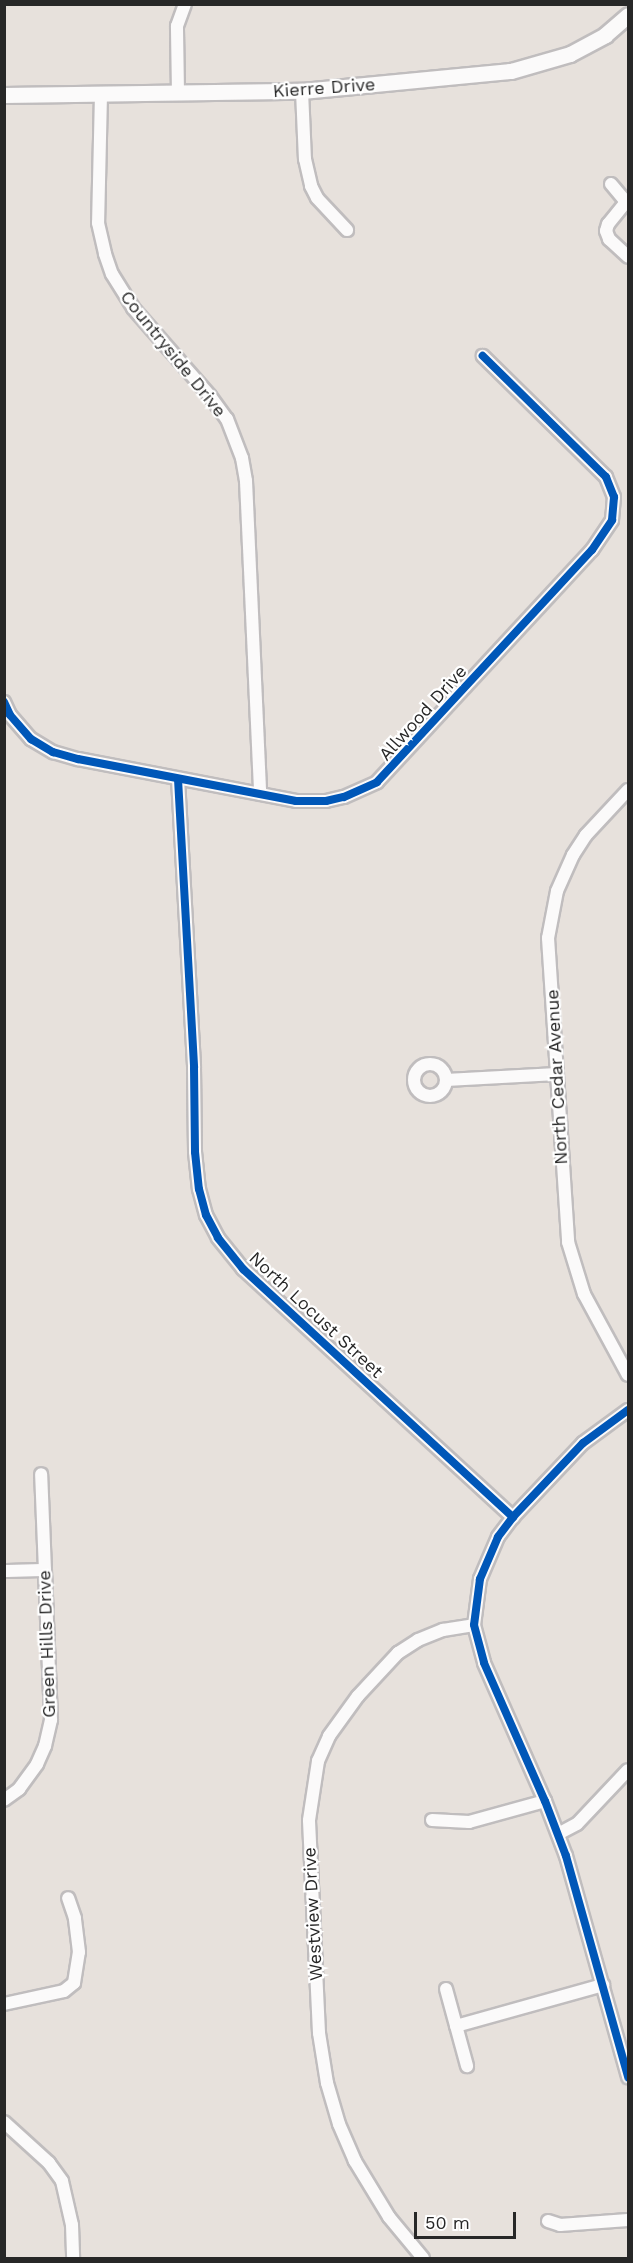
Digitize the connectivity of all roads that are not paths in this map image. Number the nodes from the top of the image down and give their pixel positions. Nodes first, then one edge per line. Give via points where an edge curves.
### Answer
1 (170, 4) edge
2 (182, 10) edge
3 (628, 15) edge
4 (302, 91) junction
5 (101, 93) junction
6 (178, 93) junction
7 (4, 95) edge
8 (611, 184) dead end
9 (627, 203) edge
10 (347, 230) dead end
11 (628, 257) edge
12 (483, 356) dead end
13 (4, 702) edge
14 (178, 778) junction
15 (628, 790) edge
16 (260, 794) junction
17 (557, 1074) junction
18 (446, 1080) dead end
19 (628, 1375) edge
20 (628, 1410) edge
21 (41, 1474) dead end
22 (513, 1517) junction
23 (45, 1570) junction
24 (4, 1571) edge
25 (474, 1625) junction
26 (628, 1770) edge
27 (4, 1800) edge
28 (545, 1801) junction
29 (432, 1820) dead end
30 (558, 1834) junction
31 (68, 1898) dead end
32 (603, 1985) junction
33 (446, 1989) dead end
34 (4, 2004) edge
35 (456, 2026) junction
36 (623, 2037) edge
37 (467, 2066) dead end
38 (628, 2077) edge
39 (4, 2122) edge
40 (628, 2220) edge
41 (548, 2221) dead end
42 (73, 2259) edge
43 (423, 2259) edge

1 - 2 street
2 - 6 street
3 - 4 street, Kierre Drive via 588,46 527,68
4 - 6 street, Kierre Drive
4 - 10 street via 305,159 311,186
5 - 6 street, Kierre Drive
5 - 7 street, Kierre Drive
5 - 16 street, Countryside Drive via 98,223 112,274 133,308 227,420 242,458
8 - 9 street
9 - 11 street via 606,231
12 - 16 street, Allwood Drive via 606,477 614,496 612,520 592,550 377,782 326,801 296,801
13 - 14 street, Allwood Drive via 20,728 53,752
14 - 16 street, Allwood Drive
14 - 22 street, North Locust Street via 195,1152 206,1215 218,1238 243,1269
15 - 17 street, North Cedar Avenue via 573,855 551,910 548,938
17 - 18 street
17 - 19 street, North Cedar Avenue via 570,1251 584,1294
20 - 22 street via 583,1443
21 - 23 street, Green Hills Drive
22 - 25 street via 483,1569
23 - 24 street
23 - 27 street, Green Hills Drive via 49,1733 33,1771
25 - 28 street via 484,1663
25 - 43 street, Westview Drive via 443,1630 418,1640 398,1653 358,1696 329,1736 318,1761 309,1820 319,2033 327,2084 355,2161 389,2217
26 - 30 street via 577,1824
28 - 29 street via 469,1822
28 - 30 street
30 - 32 street
31 - 34 street via 80,1952 74,1983 64,1991
32 - 35 street
32 - 36 street
33 - 35 street
35 - 37 street
36 - 38 street
39 - 42 street via 50,2163 62,2181 72,2225
40 - 41 street via 560,2225

